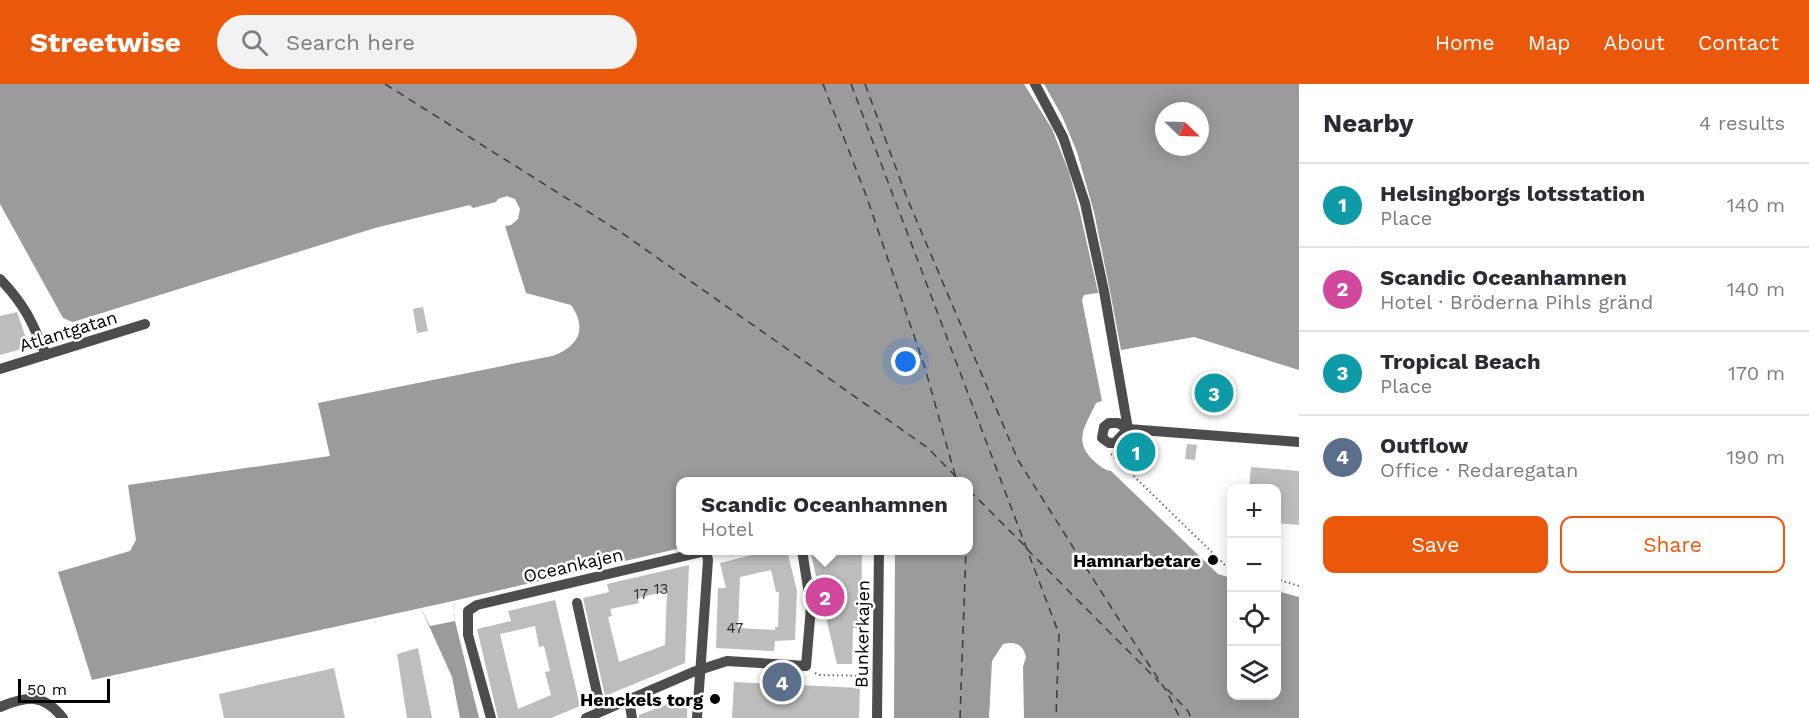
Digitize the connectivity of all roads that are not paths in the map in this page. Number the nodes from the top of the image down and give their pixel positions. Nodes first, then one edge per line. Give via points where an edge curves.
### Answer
1 (1035, 84) edge
2 (0, 279) edge
3 (145, 324) dead end
4 (46, 355) junction
5 (0, 369) edge
6 (1128, 429) junction
7 (1299, 442) edge
8 (703, 555) edge
9 (708, 555) edge
10 (803, 555) edge
11 (879, 555) edge
12 (577, 603) dead end
13 (700, 669) junction
14 (629, 700) junction
15 (0, 706) edge
16 (602, 711) junction
17 (63, 718) edge
18 (491, 718) edge
19 (586, 718) edge
20 (632, 718) edge
21 (697, 718) edge
22 (877, 718) edge

1 - 6 street via 1064,137 1085,203
2 - 4 street via 28,314
3 - 4 street, Atlantgatan
4 - 5 street, Atlantgatan
6 - 6 street via 1119,440 1109,443 1102,434 1109,423
6 - 7 street
8 - 18 street, Oceankajen via 477,605 468,611 468,635
9 - 13 street
10 - 13 street via 811,607 806,666 727,661
11 - 22 street, Bunkerkajen
12 - 16 street
13 - 14 street
13 - 21 street
14 - 16 street
14 - 20 street
15 - 17 street via 19,699 39,699
16 - 19 street

